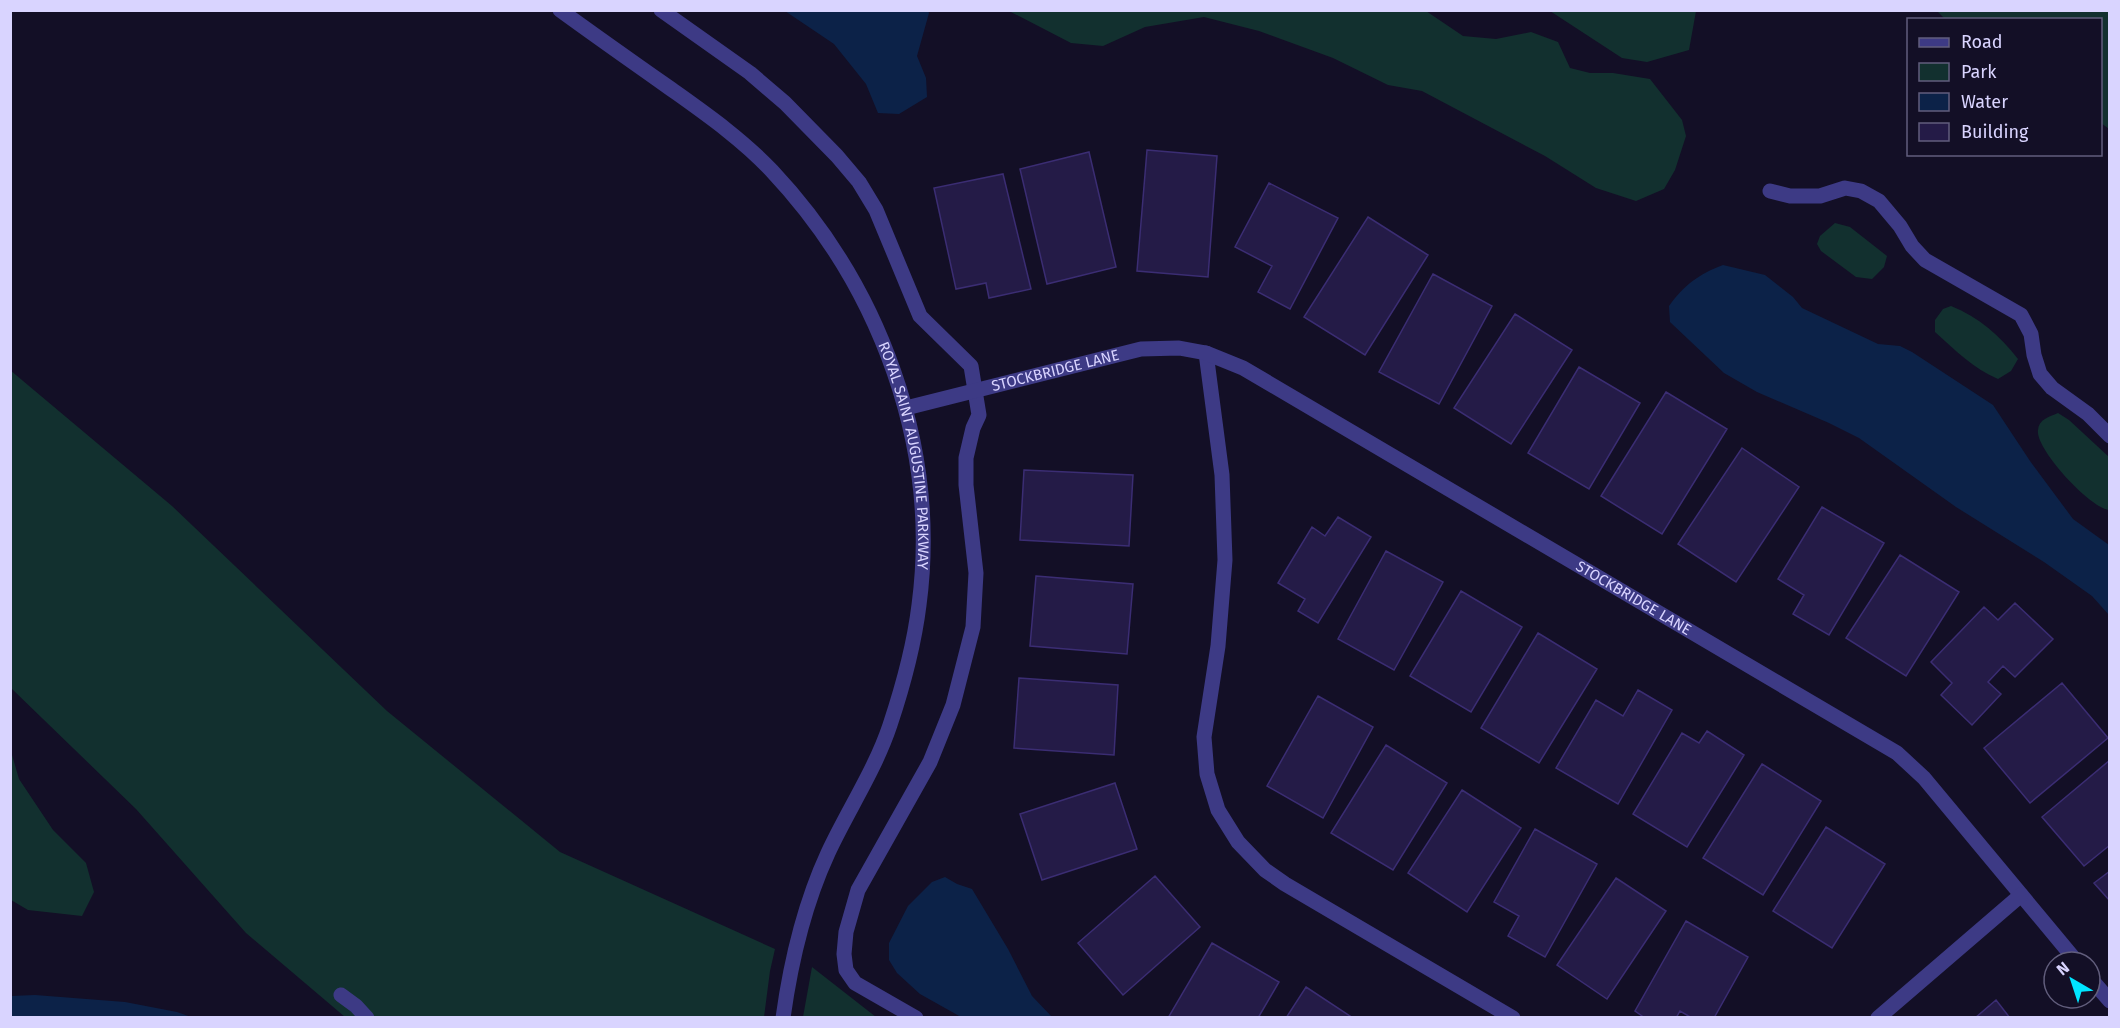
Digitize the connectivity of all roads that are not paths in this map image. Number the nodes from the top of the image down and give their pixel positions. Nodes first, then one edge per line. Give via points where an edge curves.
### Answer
1 (560, 10) edge
2 (661, 10) edge
3 (1770, 191) dead end
4 (1206, 353) junction
5 (974, 391) junction
6 (906, 408) junction
7 (2109, 436) edge
8 (2021, 895) junction
9 (2067, 950) edge
10 (340, 995) dead end
11 (367, 1017) edge
12 (783, 1017) edge
13 (916, 1017) edge
14 (1514, 1017) edge
15 (1878, 1017) edge

1 - 6 street, ROYAL SAINT AUGUSTINE PARKWAY via 722,126 778,178 813,219 850,273 879,331
2 - 5 street via 785,103 860,182 876,210 920,316 970,366
3 - 7 street via 1820,196 1845,188 1879,201 1925,260 2021,315 2031,334 2040,374
4 - 5 street, STOCKBRIDGE LANE via 1179,348 1141,349
4 - 8 street, STOCKBRIDGE LANE via 1243,368 1897,753 1924,778
4 - 14 street via 1222,475 1225,560 1218,646 1204,737 1207,774 1218,810 1238,842 1265,870
5 - 6 street, STOCKBRIDGE LANE
5 - 13 street via 978,415 966,458 976,573 973,627 953,705 930,762 858,890 845,943 846,970 855,983
6 - 12 street, ROYAL SAINT AUGUSTINE PARKWAY via 918,473 923,538 920,603 908,667 889,729 829,852 805,913
8 - 9 street, STOCKBRIDGE LANE
8 - 15 street
10 - 11 street

